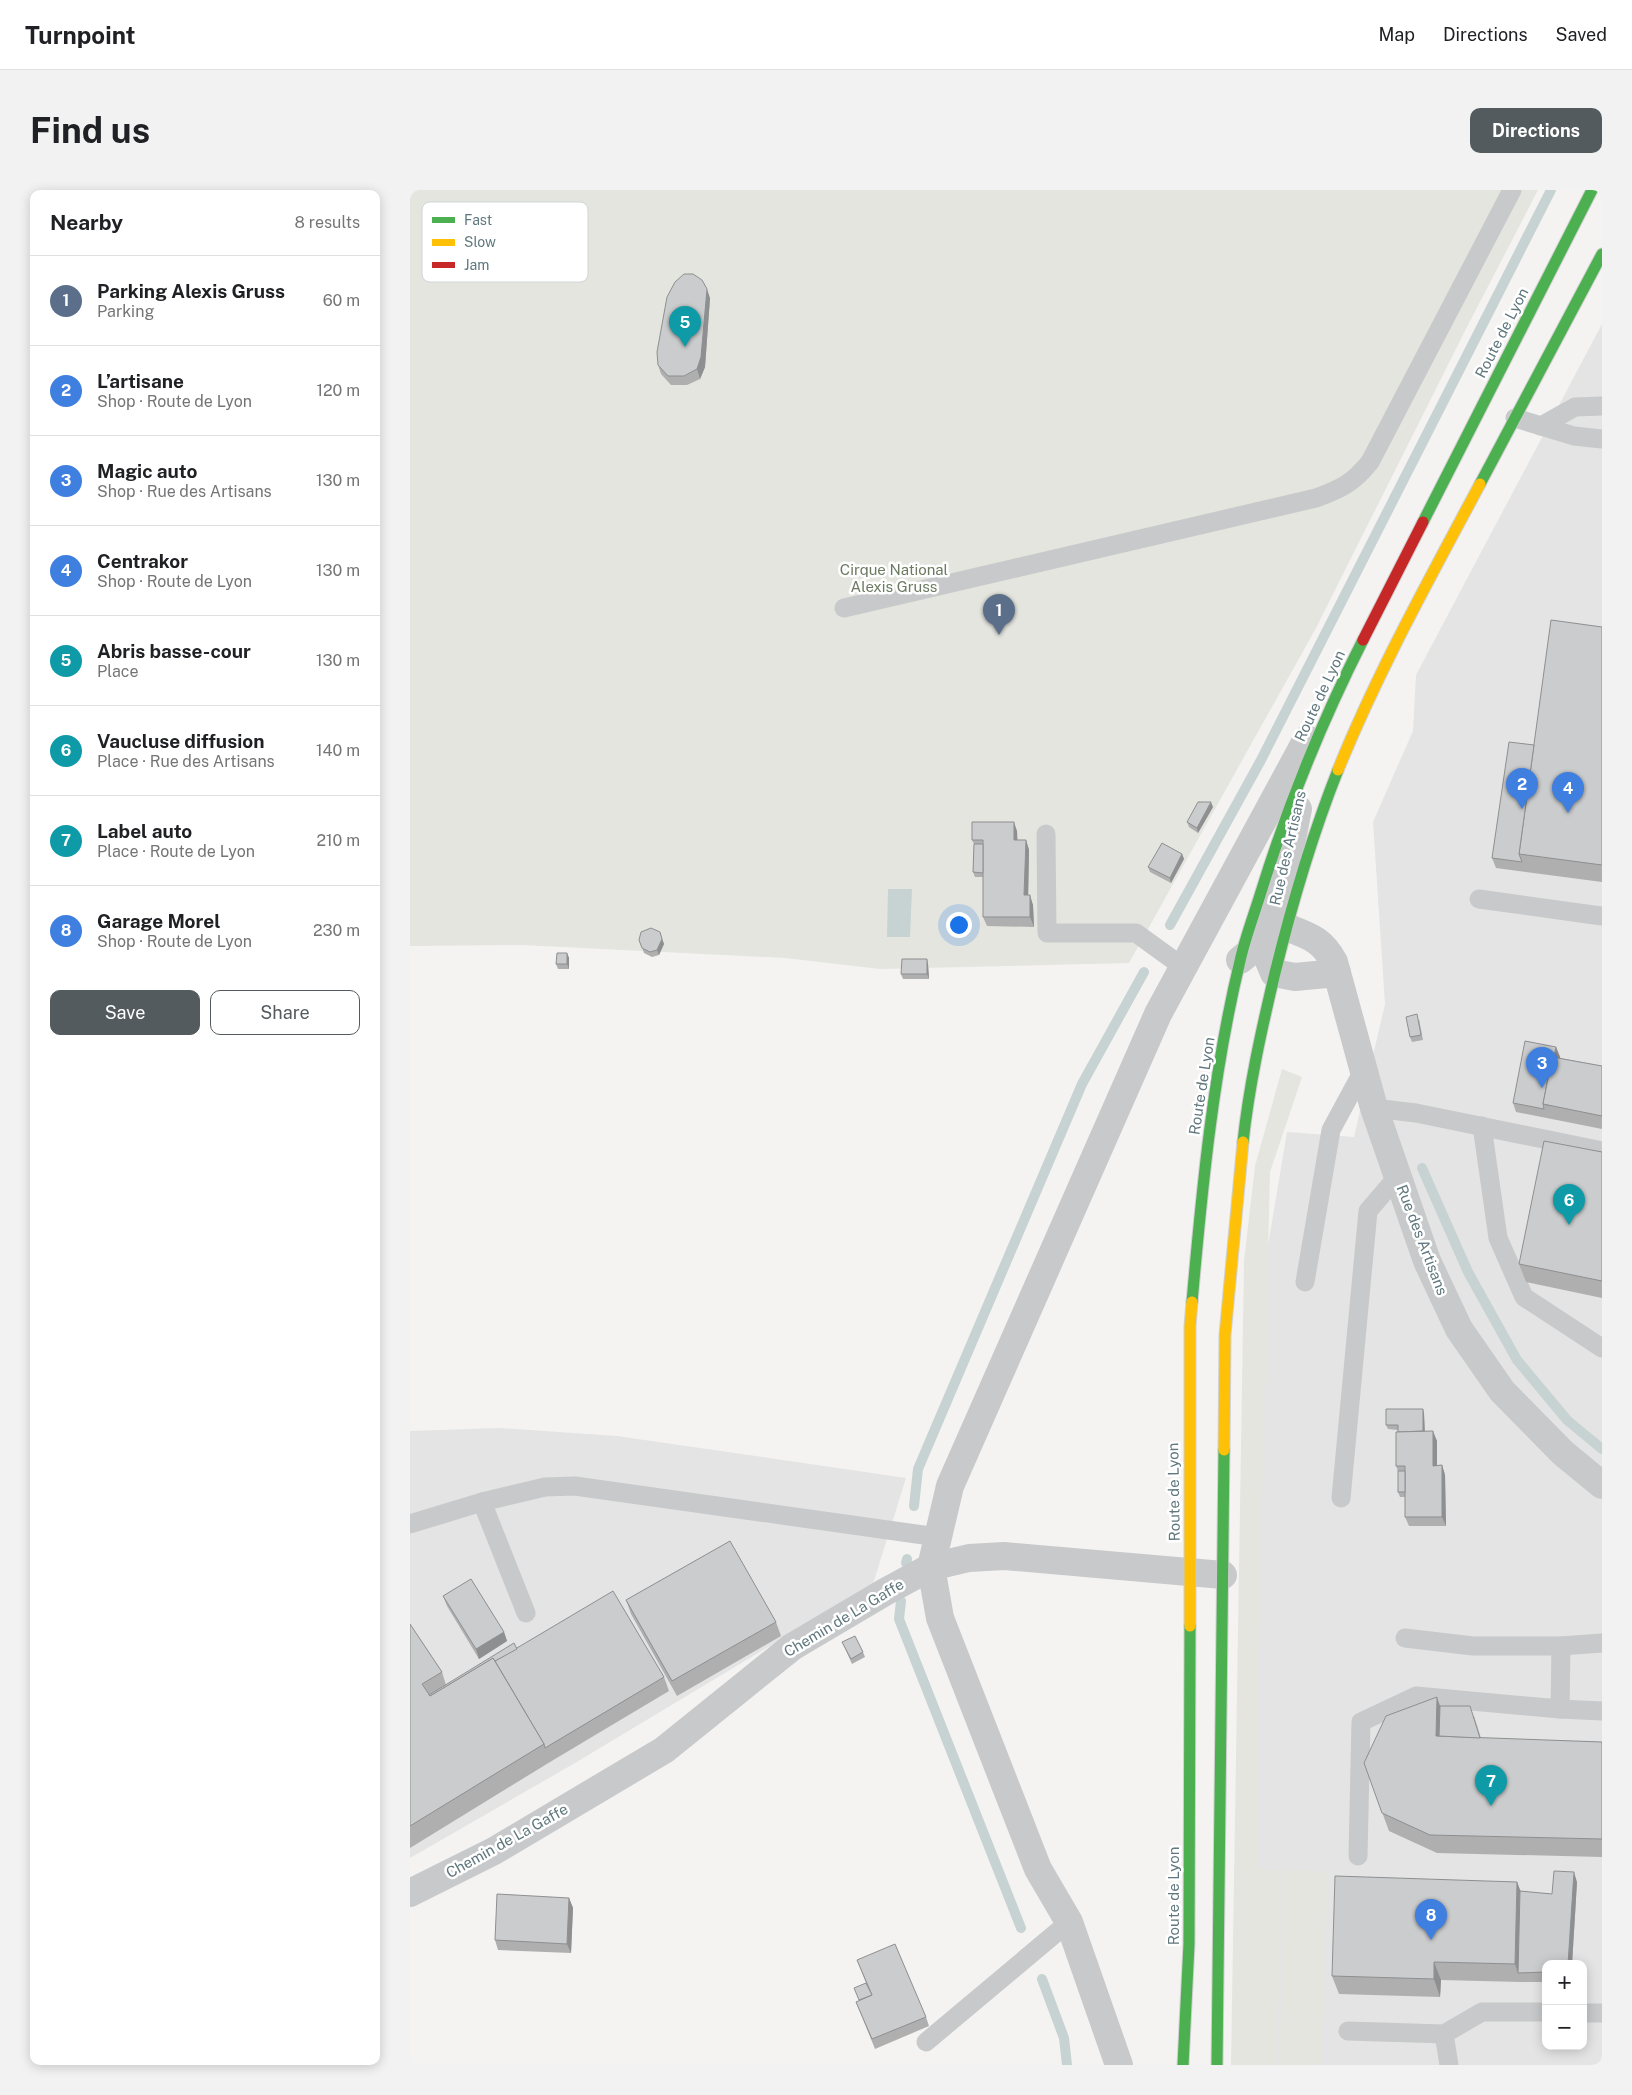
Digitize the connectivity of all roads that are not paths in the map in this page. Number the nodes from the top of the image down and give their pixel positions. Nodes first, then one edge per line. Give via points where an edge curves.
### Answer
1 (1512, 190) edge
2 (1592, 190) edge
3 (1602, 254) edge
4 (1602, 406) edge
5 (1515, 418) junction
6 (1541, 426) junction
7 (1602, 439) edge
8 (844, 608) dead end
9 (1353, 660) junction
10 (1308, 757) junction
11 (1046, 834) dead end
12 (1479, 898) dead end
13 (1602, 916) edge
14 (1276, 933) junction
15 (1240, 960) junction
16 (1182, 967) junction
17 (1274, 973) junction
18 (1337, 973) junction
19 (1364, 1069) junction
20 (1374, 1108) junction
21 (1482, 1126) junction
22 (1602, 1151) edge
23 (1398, 1176) junction
24 (1305, 1282) dead end
25 (1602, 1348) edge
26 (1602, 1485) edge
27 (1341, 1498) dead end
28 (482, 1502) junction
29 (410, 1524) edge
30 (938, 1536) junction
31 (931, 1567) junction
32 (1191, 1572) junction
33 (1223, 1575) junction
34 (526, 1613) dead end
35 (1405, 1638) dead end
36 (1602, 1643) edge
37 (1562, 1646) junction
38 (1560, 1709) junction
39 (1602, 1712) edge
40 (1358, 1856) dead end
41 (410, 1893) edge
42 (1069, 1922) junction
43 (1542, 2012) edge
44 (1587, 2013) edge
45 (1602, 2013) edge
46 (1348, 2030) dead end
47 (1444, 2034) junction
48 (926, 2042) dead end
49 (1120, 2065) edge
50 (1183, 2065) edge
51 (1217, 2065) edge
52 (1449, 2065) edge

1 - 8 lane via 1370,462 1357,478 1339,490
2 - 9 main road, Route de Lyon
3 - 5 main road
4 - 6 lane via 1576,407
5 - 6 lane
5 - 14 main road via 1399,638 1355,729
6 - 7 lane via 1574,436
9 - 10 main road, Route de Lyon
9 - 16 street
10 - 14 street, Rue des Artisans
10 - 15 main road, Route de Lyon via 1274,848
11 - 16 lane via 1047,933 1136,933
12 - 13 lane
14 - 15 street
14 - 17 street, Rue des Artisans via 1264,949
14 - 18 street, Rue des Artisans via 1316,939 1328,952
15 - 32 main road, Route de Lyon via 1218,1072 1202,1191 1190,1326 1188,1454
16 - 30 street via 1158,1014 950,1486
17 - 18 street via 1295,977
17 - 33 main road via 1246,1103 1234,1222 1225,1335
18 - 19 street, Rue des Artisans
19 - 20 street, Rue des Artisans
19 - 24 lane via 1330,1130
20 - 21 lane via 1416,1112
20 - 23 street, Rue des Artisans
21 - 22 lane
21 - 25 lane via 1498,1238 1524,1297
23 - 26 street, Rue des Artisans via 1427,1261 1459,1329 1502,1391 1562,1453
23 - 27 lane via 1368,1211
28 - 29 lane
28 - 30 lane via 545,1487 575,1486
28 - 34 lane
30 - 31 street
31 - 32 street, Chemin de La Gaffe via 969,1558 1004,1556
31 - 41 street, Chemin de La Gaffe via 792,1647 664,1750 494,1852
31 - 42 street via 940,1618 1003,1784 1038,1869
32 - 33 street, Chemin de La Gaffe
32 - 50 main road, Route de Lyon via 1188,1944
33 - 51 main road
35 - 37 lane via 1473,1646
36 - 37 lane
37 - 38 lane
38 - 39 lane
38 - 40 lane via 1416,1696 1362,1722
42 - 48 lane
42 - 49 street
43 - 47 lane via 1482,2012
44 - 45 lane
46 - 47 lane
47 - 52 lane

